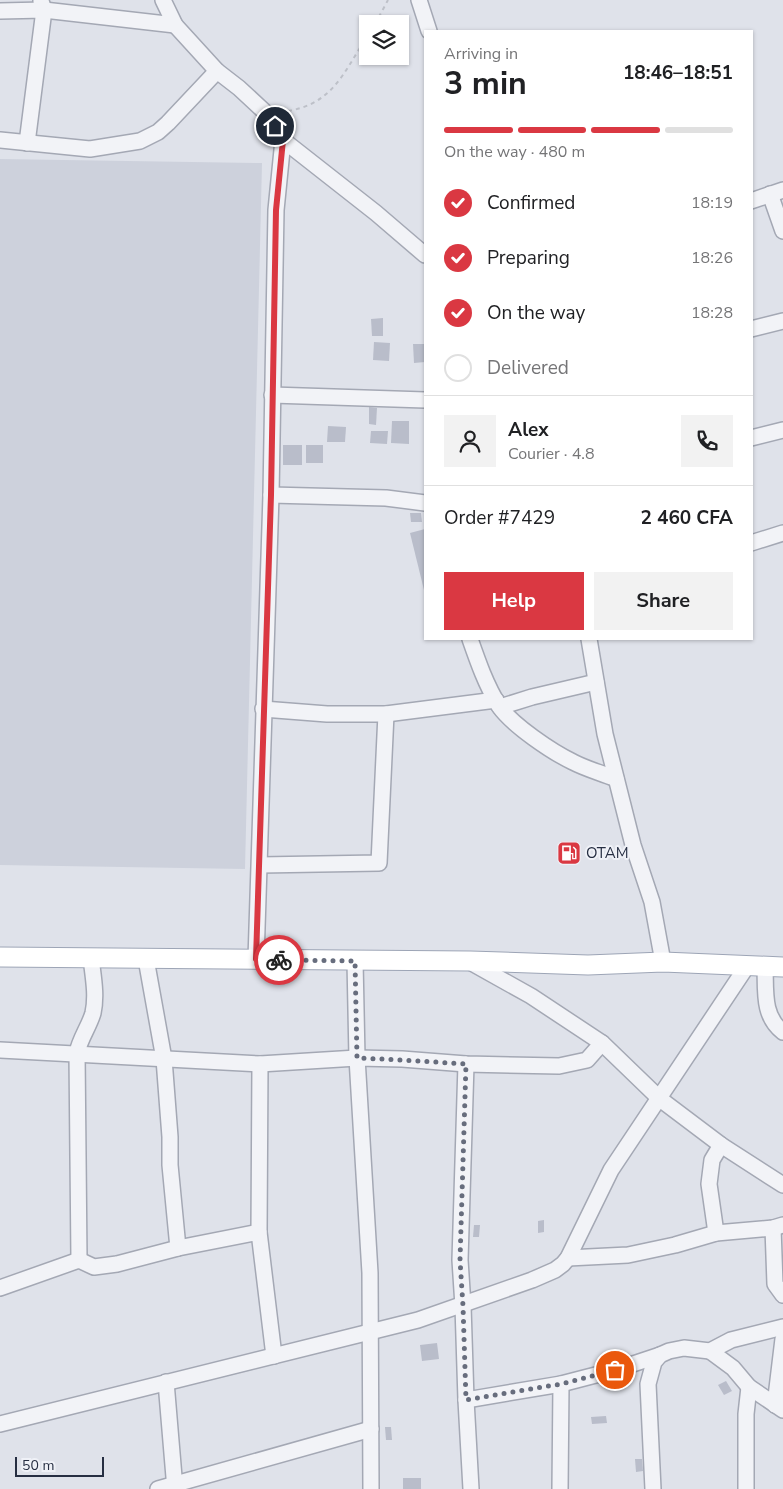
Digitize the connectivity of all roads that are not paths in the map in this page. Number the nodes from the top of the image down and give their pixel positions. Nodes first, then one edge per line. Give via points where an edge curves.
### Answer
1 (163, 0) edge
2 (419, 0) edge
3 (42, 5) edge
4 (0, 10) edge
5 (175, 25) junction
6 (429, 30) edge
7 (217, 71) junction
8 (0, 140) edge
9 (283, 140) junction
10 (27, 143) junction
11 (776, 192) edge
12 (753, 200) edge
13 (783, 231) edge
14 (424, 254) edge
15 (783, 322) edge
16 (753, 329) edge
17 (272, 395) junction
18 (424, 400) edge
19 (783, 430) edge
20 (753, 438) edge
21 (271, 495) junction
22 (424, 503) edge
23 (783, 533) edge
24 (753, 542) edge
25 (470, 640) edge
26 (589, 640) edge
27 (596, 682) junction
28 (498, 704) junction
29 (264, 709) junction
30 (386, 714) junction
31 (616, 779) junction
32 (260, 865) junction
33 (0, 957) edge
34 (91, 958) junction
35 (146, 959) junction
36 (256, 959) junction
37 (355, 961) junction
38 (470, 961) junction
39 (663, 962) junction
40 (765, 966) edge
41 (783, 1032) edge
42 (602, 1043) junction
43 (0, 1050) edge
44 (77, 1053) junction
45 (164, 1058) junction
46 (357, 1058) junction
47 (260, 1064) junction
48 (466, 1064) junction
49 (660, 1099) junction
50 (720, 1145) junction
51 (783, 1185) edge
52 (778, 1226) edge
53 (259, 1232) junction
54 (716, 1233) junction
55 (178, 1248) junction
56 (568, 1258) junction
57 (78, 1260) junction
58 (0, 1288) edge
59 (783, 1295) edge
60 (463, 1306) junction
61 (783, 1327) edge
62 (370, 1333) junction
63 (783, 1339) edge
64 (710, 1351) junction
65 (660, 1355) junction
66 (274, 1356) junction
67 (166, 1382) junction
68 (561, 1384) junction
69 (749, 1387) junction
70 (466, 1400) junction
71 (779, 1408) edge
72 (0, 1424) edge
73 (371, 1430) junction
74 (174, 1487) edge
75 (158, 1489) edge
76 (370, 1489) edge
77 (471, 1489) edge
78 (560, 1489) edge
79 (653, 1489) edge
80 (746, 1489) edge

1 - 5 street
2 - 6 street
3 - 4 street
3 - 5 street
3 - 10 street
5 - 7 street
7 - 9 street via 266,113
7 - 10 street via 163,128 140,141 90,149
8 - 10 street
9 - 14 street
9 - 17 street via 276,210
11 - 12 street
11 - 13 street
15 - 16 street
17 - 18 street
17 - 21 street
19 - 20 street
21 - 22 street via 386,498
21 - 29 street
23 - 24 street
25 - 28 street
26 - 27 street
27 - 28 street
27 - 31 street
28 - 30 street
28 - 31 street via 510,718 574,763
29 - 30 street
29 - 32 street
30 - 32 street via 379,863
31 - 39 street via 652,902
32 - 36 street
33 - 34 main road
34 - 35 main road
34 - 44 street via 95,997
35 - 36 main road
35 - 45 street
36 - 37 main road
37 - 38 main road
37 - 46 street
38 - 39 main road via 588,965
38 - 42 street via 532,996
39 - 40 main road
40 - 41 street via 766,1005 775,1025
40 - 49 street
42 - 48 street via 586,1060 559,1066
42 - 49 street
43 - 44 street
44 - 45 street
44 - 57 street
45 - 47 street
45 - 55 street
46 - 47 street
46 - 48 street
46 - 62 street
47 - 53 street
48 - 60 street via 460,1260
49 - 50 street
49 - 56 street via 611,1170
50 - 51 street
50 - 54 street via 712,1160 709,1184
52 - 54 street
52 - 59 street via 774,1284
53 - 55 street
53 - 66 street
54 - 56 street via 628,1255
55 - 57 street via 94,1267
56 - 60 street via 555,1270
57 - 58 street
60 - 62 street
60 - 70 street
61 - 64 street via 732,1340
62 - 66 street
62 - 73 street
63 - 71 street
64 - 65 street via 684,1348
64 - 69 street via 733,1368
65 - 68 street
65 - 79 street via 654,1362 648,1384
66 - 67 street
67 - 72 street
67 - 74 street
68 - 70 street
68 - 78 street
69 - 71 street
69 - 80 street
70 - 77 street
73 - 74 street
73 - 76 street
74 - 75 street

